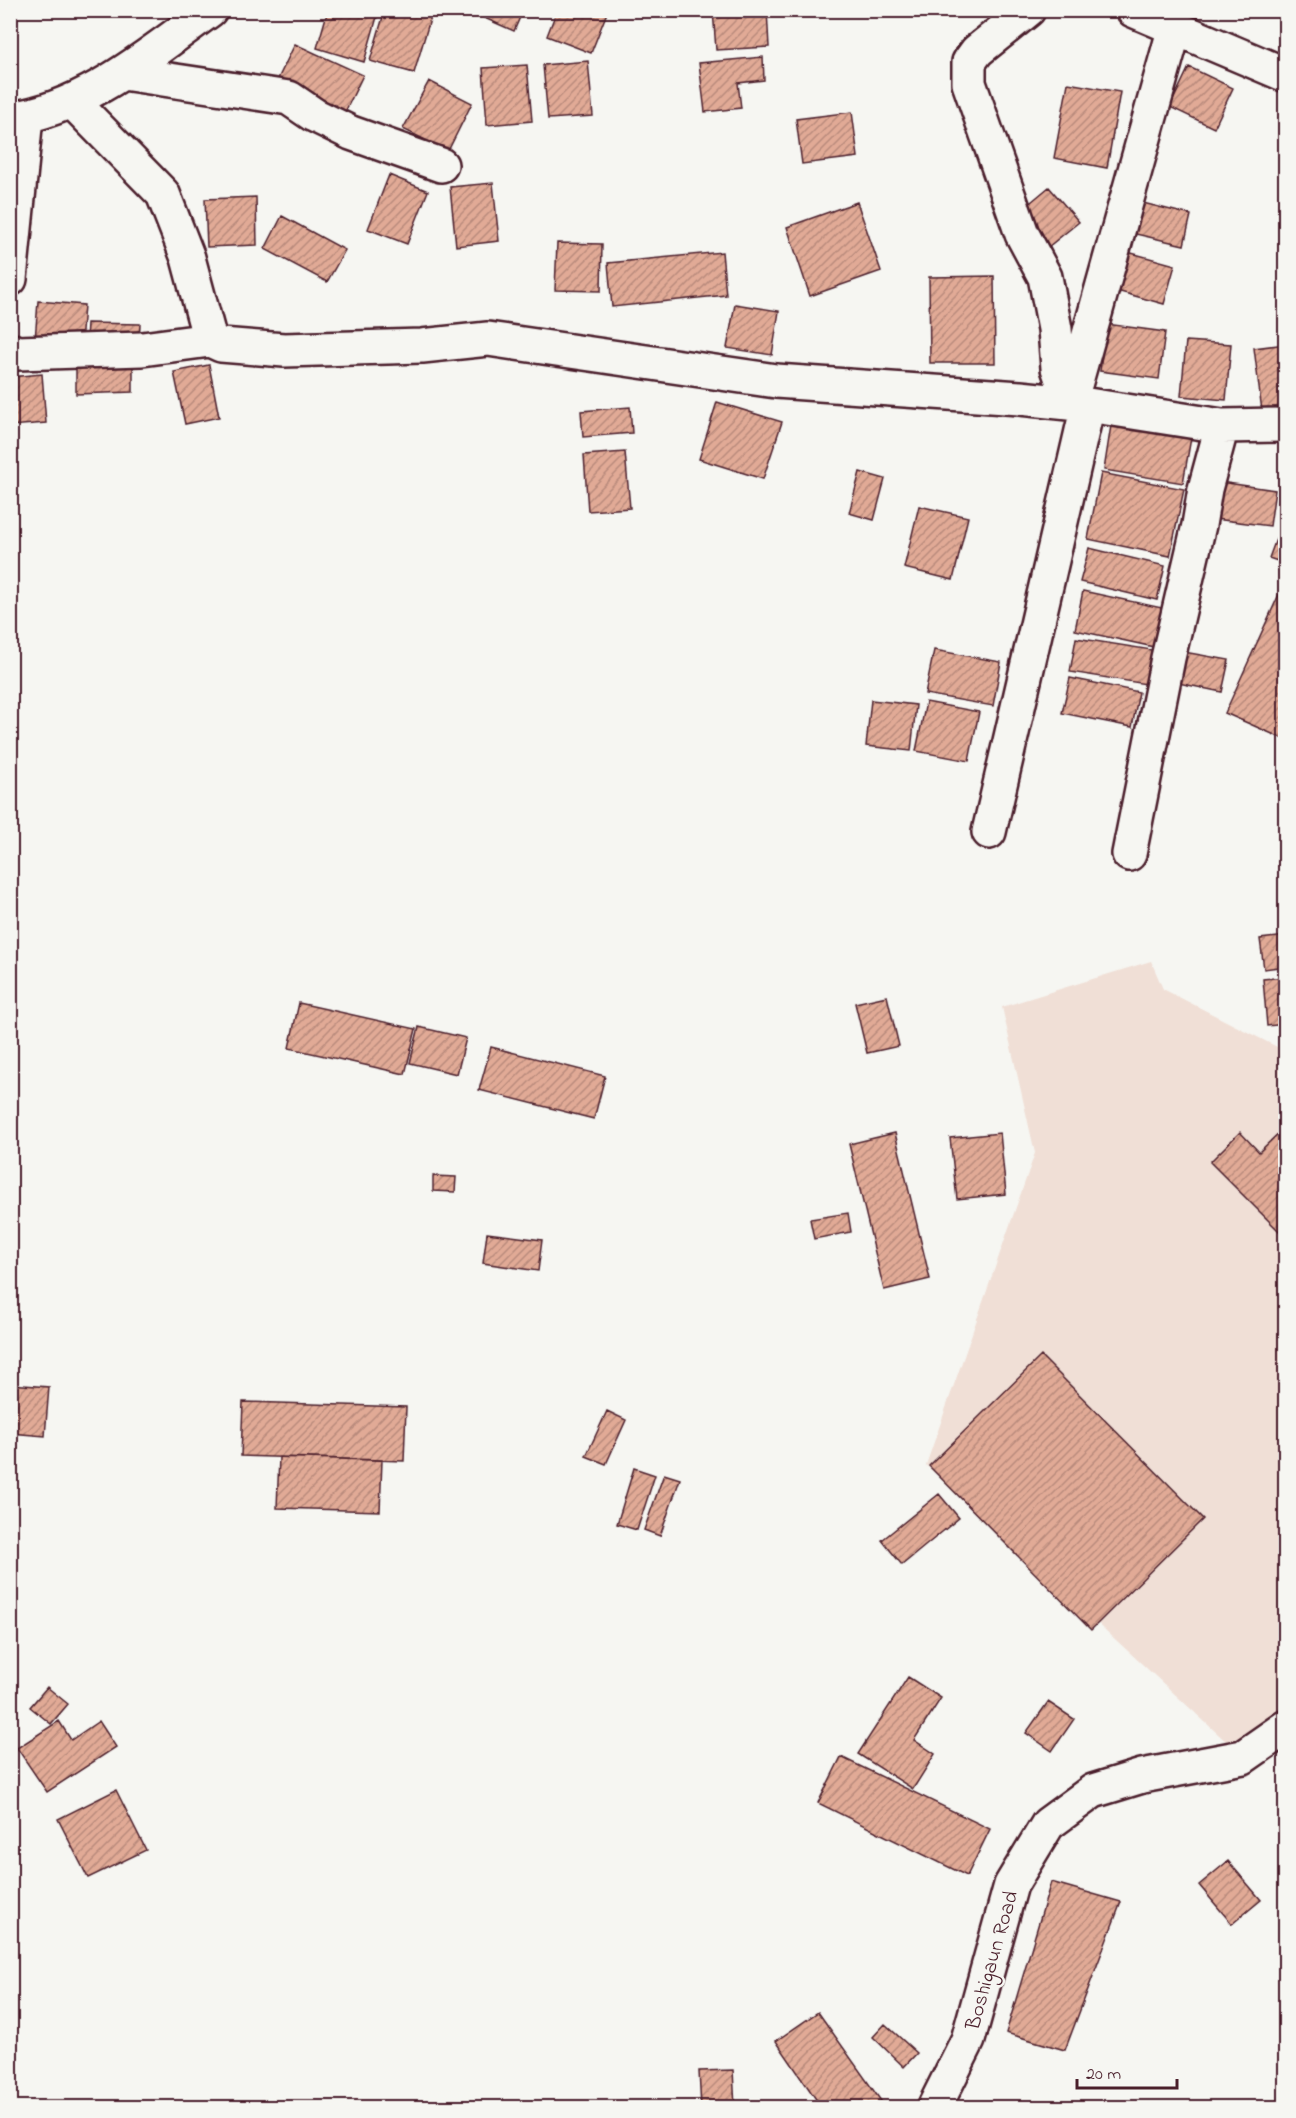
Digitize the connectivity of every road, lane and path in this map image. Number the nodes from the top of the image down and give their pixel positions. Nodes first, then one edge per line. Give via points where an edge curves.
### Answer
1 (210, 10) edge
2 (1028, 10) edge
3 (1133, 10) edge
4 (1175, 27) junction
5 (123, 73) junction
6 (1286, 75) edge
7 (72, 101) junction
8 (18, 118) edge
9 (441, 165) dead end
10 (10, 279) edge
11 (210, 340) junction
12 (10, 350) edge
13 (1079, 404) junction
14 (1286, 425) edge
15 (1222, 426) junction
16 (989, 832) dead end
17 (1129, 854) dead end
18 (1286, 1727) edge
19 (934, 2108) edge

1 - 5 street
2 - 13 street via 977,51 969,62 969,83 1022,234 1045,277 1058,368
3 - 4 street
4 - 6 street
4 - 13 street
5 - 7 street
5 - 9 street via 290,98 351,133
7 - 8 street
7 - 11 street via 163,194 188,258
8 - 10 street
11 - 12 street via 142,349 17,353
11 - 13 street via 221,345 284,350 422,346 488,339 776,381
13 - 15 street
13 - 16 street
14 - 15 street
15 - 17 street via 1204,489
18 - 19 street, Boshigaun Road via 1243,1757 1142,1776 1093,1791 1048,1824 1011,1885 968,2040

